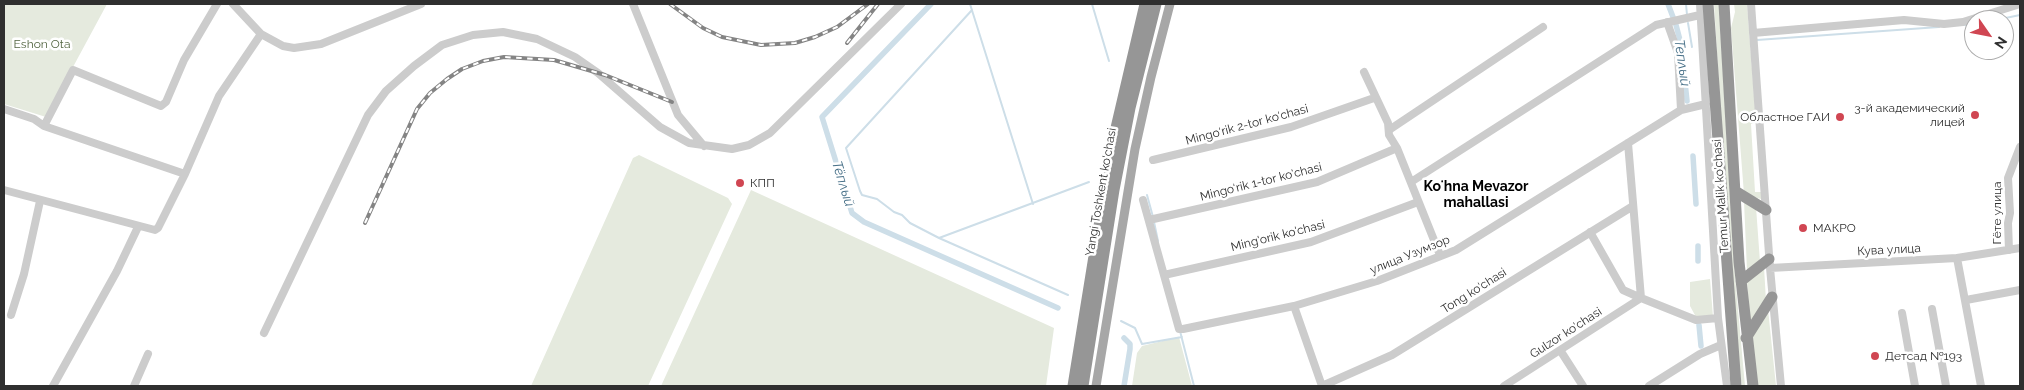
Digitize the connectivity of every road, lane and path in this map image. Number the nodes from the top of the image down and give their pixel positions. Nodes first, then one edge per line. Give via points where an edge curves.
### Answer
1 (217, 4) edge
2 (233, 4) edge
3 (420, 4) edge
4 (633, 4) edge
5 (901, 4) edge
6 (1145, 4) edge
7 (1156, 4) edge
8 (1170, 4) edge
9 (1700, 4) edge
10 (1708, 4) edge
11 (1724, 4) edge
12 (1751, 4) edge
13 (2020, 4) edge
14 (1700, 15) junction
15 (1667, 22) junction
16 (1543, 27) dead end
17 (1753, 33) junction
18 (261, 34) junction
19 (1706, 34) junction
20 (1364, 72) dead end
21 (1374, 98) junction
22 (1706, 104) junction
23 (4, 109) edge
24 (1681, 110) junction
25 (44, 126) junction
26 (1389, 130) junction
27 (1628, 143) junction
28 (704, 147) junction
29 (2020, 147) edge
30 (1397, 148) junction
31 (1153, 160) dead end
32 (185, 174) junction
33 (1411, 182) junction
34 (4, 190) edge
35 (1735, 191) junction
36 (1143, 200) dead end
37 (40, 201) junction
38 (1418, 202) junction
39 (1633, 206) junction
40 (1766, 210) junction
41 (1152, 219) junction
42 (138, 227) junction
43 (1590, 232) junction
44 (2020, 248) edge
45 (2009, 250) junction
46 (1440, 255) junction
47 (1958, 258) junction
48 (1769, 264) junction
49 (1166, 274) junction
50 (1741, 281) junction
51 (2020, 290) edge
52 (1772, 297) junction
53 (1641, 298) junction
54 (1966, 300) junction
55 (1294, 306) junction
56 (1932, 309) dead end
57 (1902, 313) dead end
58 (11, 315) dead end
59 (1718, 318) junction
60 (264, 333) dead end
61 (1746, 338) junction
62 (1721, 345) junction
63 (1560, 350) junction
64 (148, 354) dead end
65 (53, 386) edge
66 (134, 386) edge
67 (1074, 386) edge
68 (1083, 386) edge
69 (1096, 386) edge
70 (1324, 386) edge
71 (1504, 386) edge
72 (1583, 386) edge
73 (1650, 386) edge
74 (1727, 386) edge
75 (1736, 386) edge
76 (1753, 386) edge
77 (1781, 386) edge
78 (1915, 386) edge
79 (1946, 386) edge
80 (1980, 386) edge

1 - 25 street via 161,106 73,70
2 - 18 street
3 - 18 street via 321,44 294,48
4 - 28 street via 678,115
5 - 28 street via 770,134 749,145 732,149
6 - 67 highway, Yangi Toshkent ko‘chasi via 1109,162
7 - 68 highway, Yangi Toshkent ko‘chasi via 1114,190
8 - 69 main road via 1135,149
9 - 14 street
10 - 19 highway, Temur Malik ko'chasi
11 - 35 highway, Temur Malik ko'chasi
12 - 17 street
13 - 17 street via 1963,22 1944,24 1904,20
14 - 15 street
14 - 19 street
15 - 24 street via 1678,53
15 - 33 street via 1651,28
16 - 26 street
17 - 40 street
18 - 32 street via 219,96
19 - 22 street
19 - 75 highway, Temur Malik ko'chasi
20 - 21 street
21 - 26 street
21 - 31 street, Mingo‘rik 2-tor ko‘chasi via 1291,127
22 - 24 street, улица Узумзор
22 - 59 street
23 - 25 street via 34,119
24 - 27 street, улица Узумзор
25 - 32 street
26 - 30 street
27 - 39 street
27 - 46 street, улица Узумзор via 1456,250
28 - 60 street via 689,143 660,127 598,73 575,57 537,39 503,32 473,35 442,45 386,91 368,115
29 - 45 street, Гёте улица via 2008,178
30 - 33 street
30 - 41 street, Mingo‘rik 1-tor ko‘chasi via 1316,182
32 - 42 street via 158,228
33 - 38 street
34 - 37 street
35 - 40 highway
35 - 50 highway, Temur Malik ko'chasi
36 - 41 street
37 - 42 street
37 - 58 street
38 - 46 street
38 - 49 street, Ming'orik ko'chasi via 1310,242
39 - 43 street, Tong ko'chasi
39 - 53 street
40 - 48 street
41 - 49 street
42 - 65 street
43 - 53 street via 1624,290
43 - 70 street, Tong ko'chasi via 1392,355
44 - 45 street, Кува улица
45 - 47 street, Кува улица
46 - 55 street, улица Узумзор via 1377,281
47 - 48 street, Кува улица
47 - 54 street
48 - 50 highway
48 - 52 street
49 - 55 street, улица Узумзор via 1181,329
50 - 61 highway, Temur Malik ko'chasi
51 - 54 street
52 - 61 highway
52 - 77 street
53 - 59 street via 1696,320
53 - 63 street, Gulzor ko'chasi
54 - 80 street
55 - 70 street
56 - 79 street
57 - 78 street
59 - 62 street
61 - 76 highway, Temur Malik ko'chasi
62 - 73 street via 1700,354
62 - 74 street
63 - 71 street, Gulzor ko'chasi
63 - 72 street
64 - 66 street

